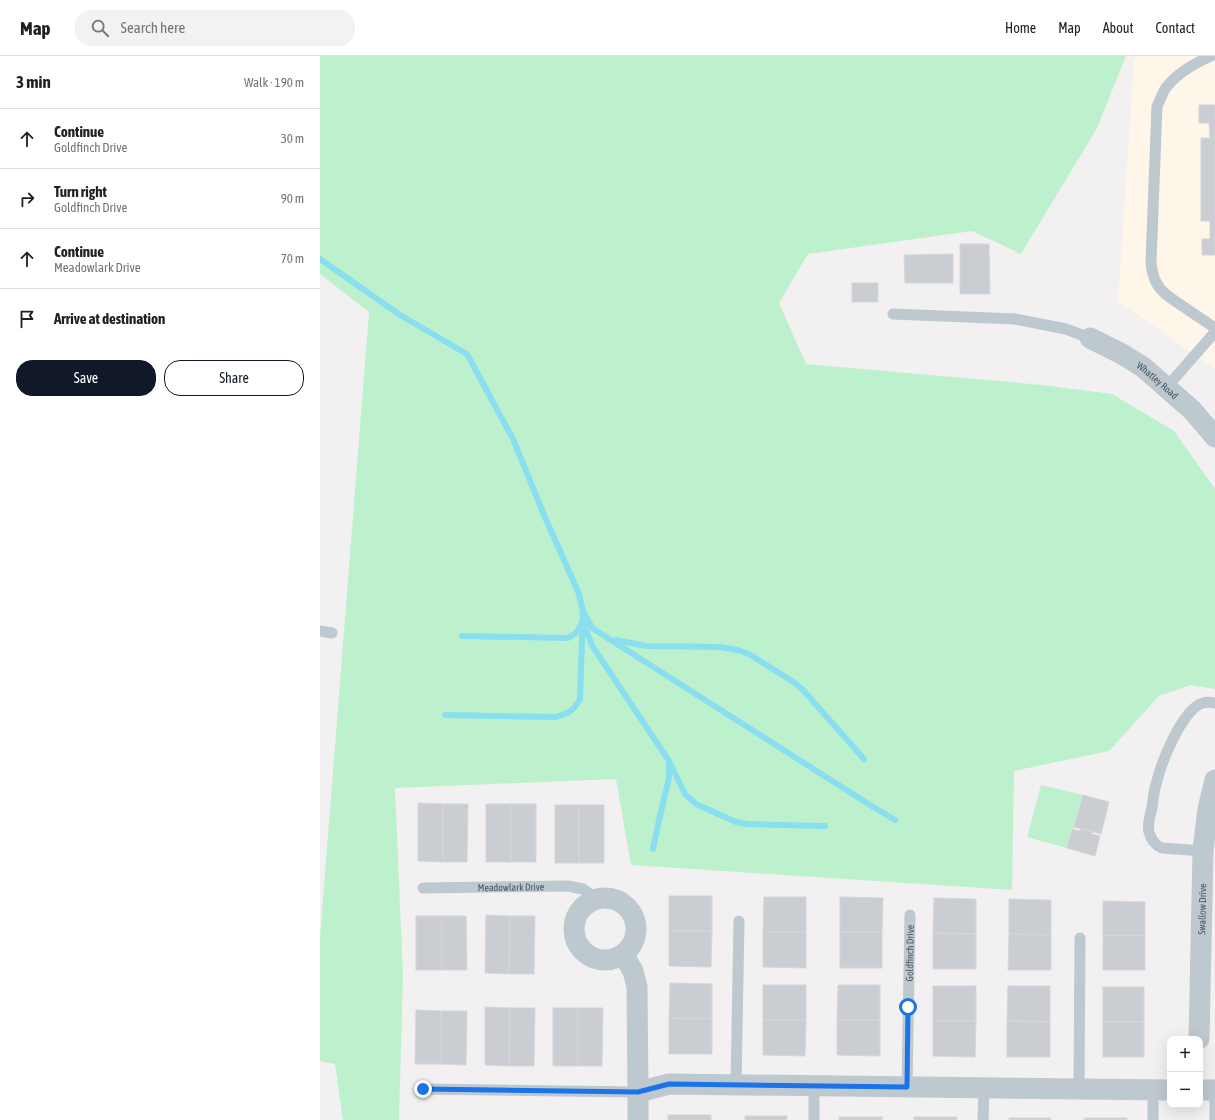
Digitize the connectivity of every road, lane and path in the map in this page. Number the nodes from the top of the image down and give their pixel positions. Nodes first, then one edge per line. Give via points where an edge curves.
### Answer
1 (1211, 56) edge
2 (893, 314) dead end
3 (1215, 328) edge
4 (1215, 332) edge
5 (1090, 338) joint
6 (1166, 388) junction
7 (1215, 437) edge
8 (320, 632) edge
9 (332, 633) dead end
10 (1215, 703) edge
11 (1215, 780) edge
12 (1204, 851) junction
13 (423, 888) dead end
14 (596, 898) junction
15 (910, 915) dead end
16 (739, 921) dead end
17 (1080, 938) dead end
18 (623, 954) junction
19 (1199, 1036) edge
20 (736, 1085) junction
21 (814, 1086) junction
22 (907, 1087) junction
23 (984, 1088) junction
24 (423, 1089) dead end
25 (1079, 1089) junction
26 (1161, 1090) edge
27 (1203, 1090) edge
28 (1215, 1090) edge
29 (638, 1092) junction
30 (1215, 1096) edge
31 (638, 1120) edge
32 (814, 1120) edge
33 (983, 1120) edge
34 (1153, 1120) edge
35 (1215, 1120) edge

1 - 3 lane via 1177,76 1165,89 1157,106 1151,262 1157,284 1165,294
2 - 5 lane via 1015,319 1066,329
4 - 6 lane
5 - 6 street, Whatley Road via 1143,367
6 - 7 street, Whatley Road via 1192,410
8 - 9 lane
10 - 12 lane via 1201,703 1175,734 1156,781 1148,825 1152,840 1162,848
11 - 12 street, Swallow Drive via 1208,809
12 - 19 street, Swallow Drive
13 - 14 lane, Meadowlark Drive via 568,886 583,889
14 - 18 street, Meadowlark Drive via 618,900 627,906 633,915 636,925 635,936 631,946
14 - 18 street via 586,903 575,919 573,929 579,948 595,959 615,959
15 - 22 lane, Goldfinch Drive
16 - 20 lane
17 - 25 lane
18 - 29 street via 633,971 637,988
20 - 21 street
20 - 29 street via 669,1084
21 - 22 street
21 - 32 lane
22 - 23 street
23 - 25 street
23 - 33 lane
24 - 29 lane
25 - 26 street
26 - 34 lane
27 - 28 street
29 - 31 street
30 - 35 lane

